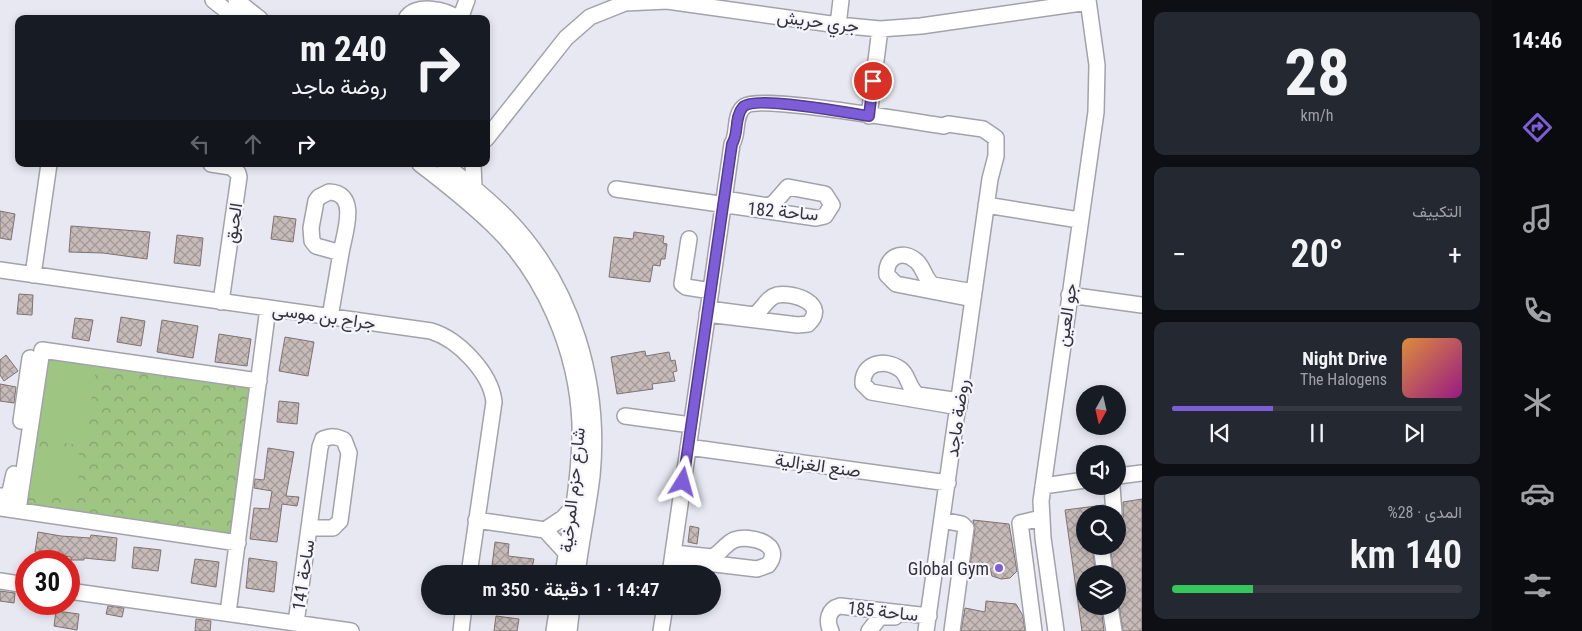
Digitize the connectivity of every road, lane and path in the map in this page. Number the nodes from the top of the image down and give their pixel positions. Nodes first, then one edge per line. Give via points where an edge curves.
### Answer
1 (213, 0) edge
2 (236, 0) edge
3 (460, 0) edge
4 (466, 0) edge
5 (842, 0) edge
6 (1088, 1) edge
7 (748, 6) edge
8 (995, 7) edge
9 (232, 15) edge
10 (255, 15) edge
11 (409, 15) edge
12 (444, 15) edge
13 (455, 15) edge
14 (455, 15) edge
15 (838, 25) junction
16 (880, 29) junction
17 (869, 116) junction
18 (490, 134) edge
19 (49, 167) edge
20 (231, 167) edge
21 (424, 167) edge
22 (448, 167) edge
23 (472, 167) edge
24 (474, 188) junction
25 (616, 188) dead end
26 (778, 199) junction
27 (724, 202) junction
28 (986, 205) junction
29 (788, 214) junction
30 (1079, 220) junction
31 (689, 239) dead end
32 (341, 253) dead end
33 (0, 270) edge
34 (924, 272) junction
35 (33, 275) junction
36 (912, 289) junction
37 (711, 291) junction
38 (974, 295) junction
39 (1069, 295) junction
40 (221, 302) junction
41 (1142, 305) edge
42 (268, 308) junction
43 (763, 308) junction
44 (708, 311) junction
45 (330, 317) junction
46 (774, 323) junction
47 (30, 358) dead end
48 (259, 381) junction
49 (908, 382) junction
50 (899, 398) junction
51 (959, 404) junction
52 (625, 416) dead end
53 (691, 425) junction
54 (688, 447) junction
55 (1142, 473) edge
56 (1126, 475) edge
57 (1076, 481) edge
58 (948, 483) junction
59 (1043, 486) junction
60 (0, 496) edge
61 (573, 507) junction
62 (0, 508) edge
63 (18, 510) junction
64 (1041, 518) junction
65 (476, 520) junction
66 (942, 520) junction
67 (309, 528) junction
68 (545, 530) junction
69 (238, 543) junction
70 (723, 549) junction
71 (566, 554) junction
72 (672, 562) edge
73 (470, 565) edge
74 (564, 565) edge
75 (578, 565) edge
76 (733, 566) junction
77 (0, 581) edge
78 (15, 583) edge
79 (80, 593) edge
80 (867, 608) junction
81 (228, 613) junction
82 (463, 615) edge
83 (557, 615) edge
84 (571, 615) edge
85 (664, 615) edge
86 (1111, 615) edge
87 (296, 623) junction
88 (928, 623) edge
89 (871, 628) edge
90 (351, 631) edge
91 (461, 631) edge
92 (554, 631) edge
93 (569, 631) edge
94 (662, 631) edge
95 (832, 631) edge
96 (952, 631) edge
97 (1034, 631) edge
98 (1056, 631) edge
99 (1114, 631) edge

1 - 9 street
2 - 10 street
3 - 13 street
4 - 14 street
5 - 15 street
6 - 8 street, جري حريش
6 - 30 street, جو العين via 1095,44 1097,91
7 - 15 street, جري حريش
7 - 18 street, جري حريش via 646,0 603,10 580,24 566,38
8 - 16 street, جري حريش via 928,25
11 - 12 street via 416,9
15 - 16 street, جري حريش
16 - 17 street
17 - 27 street, روضة ماجد via 782,103 744,106 732,144
17 - 28 street, روضة ماجد via 944,126 986,138 990,150
19 - 35 street
20 - 40 street, الحبق via 239,177
21 - 61 street, شارع حزم المرخية via 494,226 522,258 548,300 565,344 580,422
22 - 24 street, شارع حزم المرخية
23 - 24 street
24 - 75 street, شارع حزم المرخية via 508,219 535,253 568,309 579,340 593,420 592,476
25 - 27 street
26 - 27 street, ساحة 182 via 768,206
26 - 29 street
26 - 29 street, ساحة 182 via 785,189 792,187 825,194 831,201 828,214 821,218
27 - 29 street, ساحة 182
27 - 37 street, روضة ماجد
28 - 30 street
28 - 38 street, روضة ماجد
30 - 39 street, جو العين
31 - 37 street via 682,284
32 - 45 street
33 - 35 street, جراح بن موسى
34 - 36 street
34 - 36 street via 916,260 906,256 892,257 888,262 890,280
34 - 38 street via 933,285
35 - 40 street, جراح بن موسى
36 - 38 street
37 - 44 street, روضة ماجد
38 - 51 street, روضة ماجد
39 - 41 street
39 - 59 street, جو العين
40 - 42 street, جراح بن موسى
42 - 45 street, جراح بن موسى
42 - 48 street
43 - 44 street via 754,315
43 - 46 street
43 - 46 street via 772,297 783,295 805,299 813,305 814,315 808,324
44 - 46 street
44 - 53 street, روضة ماجد
45 - 65 street, جراح بن موسى via 444,335 465,352 485,378 493,393 494,410
47 - 60 street via 12,488 9,496
48 - 63 street via 42,350
48 - 69 street
49 - 50 street
49 - 50 street via 900,369 887,364 871,365 865,370 862,384 866,388
49 - 51 street via 918,395
50 - 51 street
51 - 58 street, روضة ماجد
52 - 53 street
53 - 54 street, روضة ماجد
54 - 58 street, صنع الغزالية
54 - 72 street, روضة ماجد
55 - 56 street
57 - 59 street
58 - 66 street, روضة ماجد
59 - 64 street, جو العين
61 - 68 street
61 - 71 street, شارع حزم المرخية
62 - 63 street
63 - 69 street
64 - 97 street via 1020,524
64 - 98 street, جو العين
65 - 68 street
65 - 73 street, جراح بن موسى
66 - 88 street, روضة ماجد
66 - 96 street via 962,524 966,528
67 - 67 street, ساحة 141 via 333,528 340,521 349,453 344,440 337,437 323,439 320,447
67 - 87 street, ساحة 141
68 - 71 street
69 - 81 street
70 - 72 street via 709,558
70 - 76 street
70 - 76 street via 732,541 745,539 766,543 772,550 772,561 764,568
71 - 74 street, شارع حزم المرخية
72 - 76 street
77 - 78 street
79 - 81 street
80 - 88 street, ساحة 185
80 - 89 street via 872,615
80 - 95 street, ساحة 185 via 835,607 828,619
81 - 87 street
82 - 91 street
83 - 92 street
84 - 93 street
85 - 94 street
86 - 99 street
87 - 90 street
88 - 89 street, ساحة 185 via 883,616

